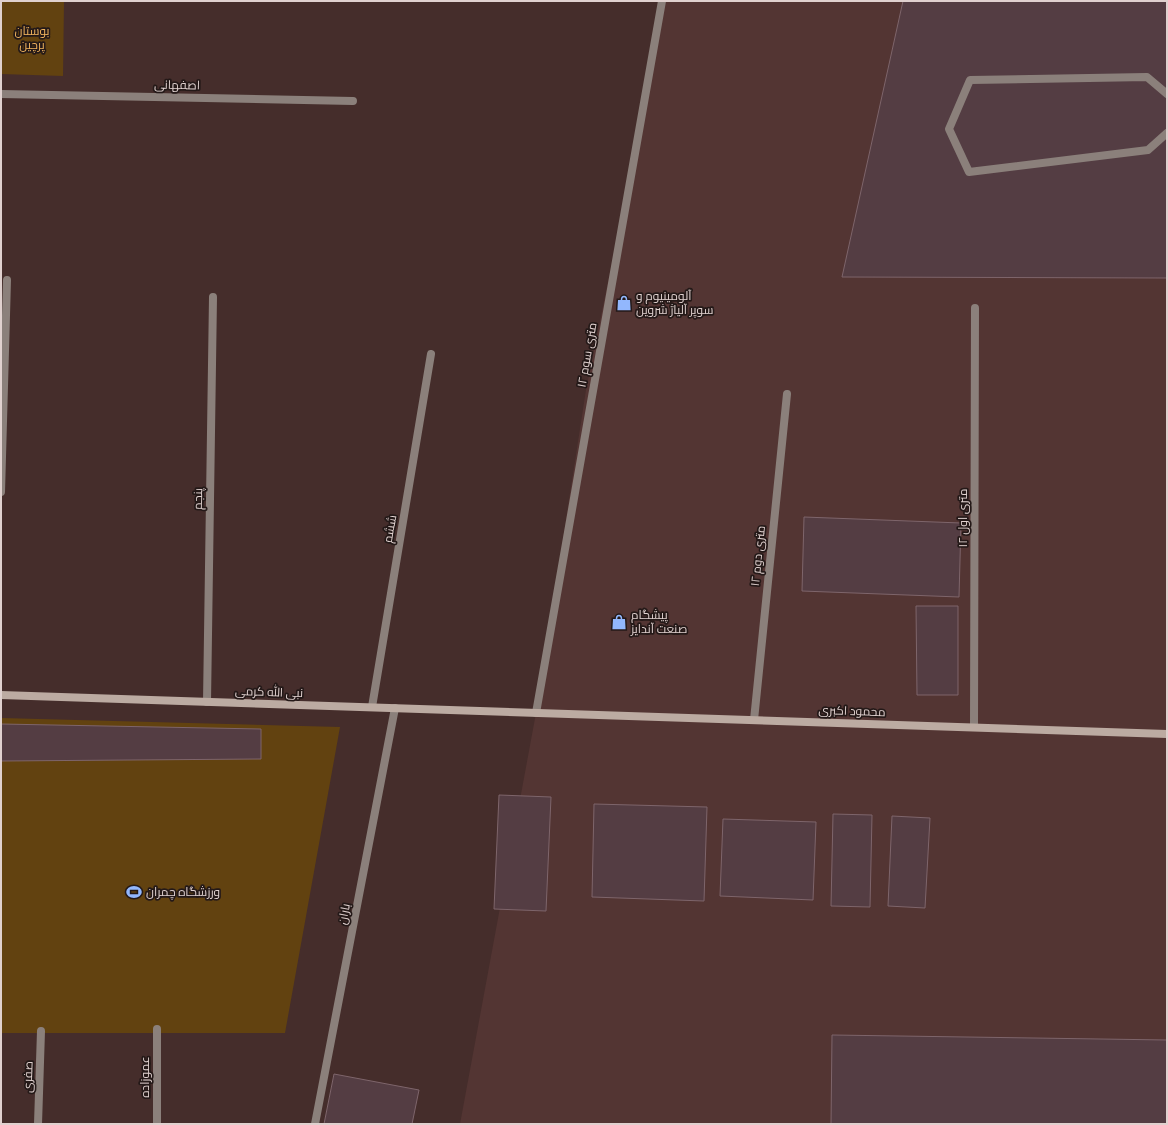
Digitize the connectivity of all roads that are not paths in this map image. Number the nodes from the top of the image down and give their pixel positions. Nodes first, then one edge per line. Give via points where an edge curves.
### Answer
1 (662, 1) edge
2 (1, 94) edge
3 (1167, 94) edge
4 (354, 101) dead end
5 (1167, 133) edge
6 (8, 280) dead end
7 (213, 297) dead end
8 (976, 308) dead end
9 (431, 354) dead end
10 (788, 394) dead end
11 (1, 492) edge
12 (1, 695) edge
13 (207, 702) junction
14 (372, 707) junction
15 (395, 708) junction
16 (536, 713) junction
17 (754, 720) junction
18 (974, 728) junction
19 (1167, 734) edge
20 (157, 1029) dead end
21 (41, 1031) dead end
22 (38, 1124) edge
23 (156, 1124) edge
24 (316, 1124) edge

1 - 16 street, ۱۲ متری سوم
2 - 4 street, اصفهانی
3 - 5 street via 1147,77 970,80 949,129 970,172 1148,150
6 - 11 street
7 - 13 street, پنجم
8 - 18 street, ۱۲ متری اول
9 - 14 street, ششم
10 - 17 street, ۱۲ متری دوم
12 - 13 street, نبی الله کرمی
13 - 14 street, نبی الله کرمی
14 - 15 street, نبی الله کرمی
15 - 16 street, نبی الله کرمی
15 - 24 street, باران
16 - 17 street, محمود اکبری
17 - 18 street, محمود اکبری
18 - 19 street, محمود اکبری
20 - 23 street, عموزاده
21 - 22 street, صفری

